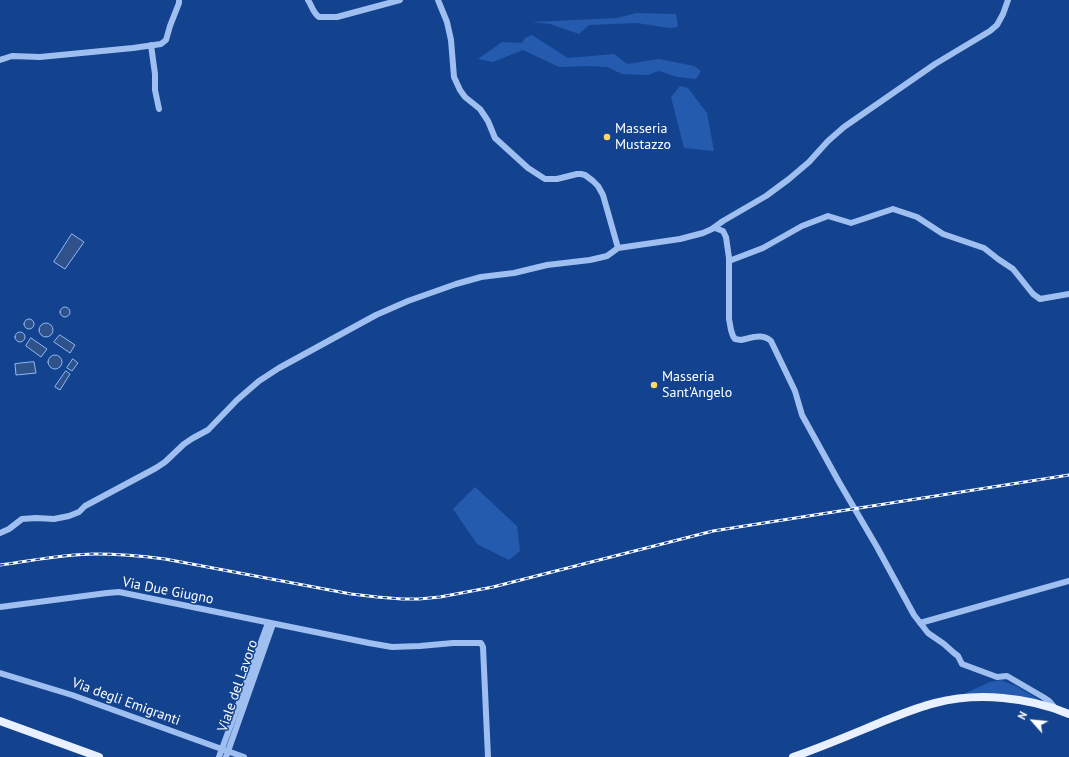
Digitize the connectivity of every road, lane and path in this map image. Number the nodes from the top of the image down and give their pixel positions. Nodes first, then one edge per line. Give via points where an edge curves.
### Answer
1 (179, 0) edge
2 (308, 0) edge
3 (400, 0) edge
4 (438, 0) edge
5 (1008, 0) edge
6 (151, 45) junction
7 (0, 60) edge
8 (159, 109) dead end
9 (715, 228) junction
10 (618, 248) junction
11 (729, 261) junction
12 (1069, 294) edge
13 (0, 533) edge
14 (1069, 581) edge
15 (0, 607) edge
16 (270, 623) junction
17 (920, 623) junction
18 (0, 673) edge
19 (1057, 710) junction
20 (1069, 714) edge
21 (0, 721) edge
22 (225, 752) edge
23 (100, 757) edge
24 (219, 757) edge
25 (244, 757) edge
26 (488, 757) edge
27 (793, 757) edge

1 - 6 street via 166,40 161,44
2 - 3 street via 319,17 337,17
4 - 10 street via 447,22 454,77 465,97 480,109 495,138 542,178 557,179 581,174 593,181 603,195
5 - 9 street via 997,25 990,31 935,64 844,127 789,179
6 - 7 street via 40,57 12,56
6 - 8 street
9 - 10 street via 680,239
9 - 11 street via 725,234
10 - 13 street via 607,256 590,260 481,277 408,301 376,315 259,381 208,430 184,444 156,468 85,506 79,512 54,519 22,519
11 - 12 street via 763,248 802,226 828,216 851,223 893,209 917,217 943,234 984,248 1013,269 1033,294 1040,298
11 - 17 street via 728,319 733,336 741,340 760,336 771,341 796,391 802,415
14 - 17 street
15 - 16 street, Via Due Giugno via 120,592
16 - 22 street
16 - 26 street, Via Due Giugno via 392,647 481,643
17 - 19 street via 928,633 958,656 962,664 997,677 1007,676 1049,701
18 - 22 street, Via degli Emigranti via 72,695
19 - 20 main road
19 - 27 main road via 1021,700 992,698 934,703
21 - 23 main road
22 - 24 street
22 - 25 street, Via degli Emigranti

